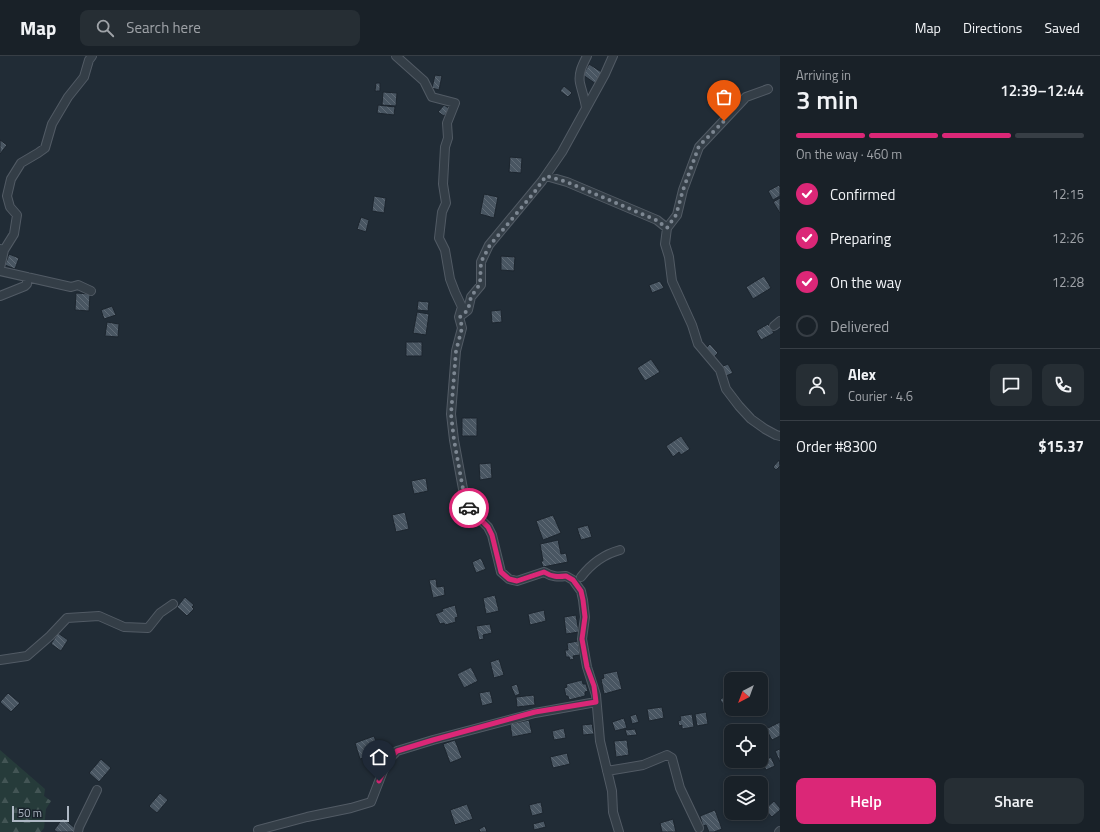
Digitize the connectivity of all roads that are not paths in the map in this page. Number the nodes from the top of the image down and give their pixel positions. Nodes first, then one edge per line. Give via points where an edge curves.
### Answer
1 (92, 56) edge
2 (396, 56) edge
3 (587, 56) edge
4 (613, 56) edge
5 (768, 89) dead end
6 (586, 108) junction
7 (546, 176) junction
8 (667, 228) junction
9 (2, 249) edge
10 (0, 269) edge
11 (27, 278) junction
12 (91, 291) dead end
13 (0, 296) edge
14 (460, 317) junction
15 (780, 436) edge
16 (620, 550) dead end
17 (566, 576) junction
18 (581, 577) junction
19 (579, 588) junction
20 (173, 604) dead end
21 (0, 660) edge
22 (596, 702) junction
23 (607, 771) junction
24 (97, 790) dead end
25 (699, 828) dead end
26 (258, 830) dead end
27 (78, 832) edge
28 (619, 832) edge

1 - 9 street via 84,77 52,124 45,148 21,163 11,179 7,196 10,207 17,214 14,234
2 - 14 street via 424,81 432,97 455,103 446,123 448,138 445,147 443,184 446,203 442,212 439,238 445,250 450,279 462,307
3 - 6 street via 581,68 580,82
4 - 6 street
5 - 8 street via 746,97 699,146 676,215
6 - 7 street
7 - 8 street via 632,209
7 - 14 street via 490,245 481,262 480,284 471,297 468,310
8 - 15 street via 665,244 672,281 698,344 720,370 726,389 739,406 765,430
9 - 10 street
10 - 11 street
11 - 12 street via 71,287 78,285
11 - 13 street via 25,286
14 - 17 street via 462,328 456,351 451,414 468,507 488,527 501,572 509,579 517,581 544,572 557,577
16 - 18 street via 603,557
17 - 18 street via 572,573
17 - 19 street
18 - 19 street
19 - 22 street via 585,608 582,639
20 - 21 street via 160,613 148,628 124,627 99,616 67,618 27,656
22 - 23 street via 600,741
22 - 26 street via 535,712 397,751 383,771 371,802
23 - 25 street via 643,765 667,755 672,758 680,788
23 - 28 street via 612,791 613,812
24 - 27 street

